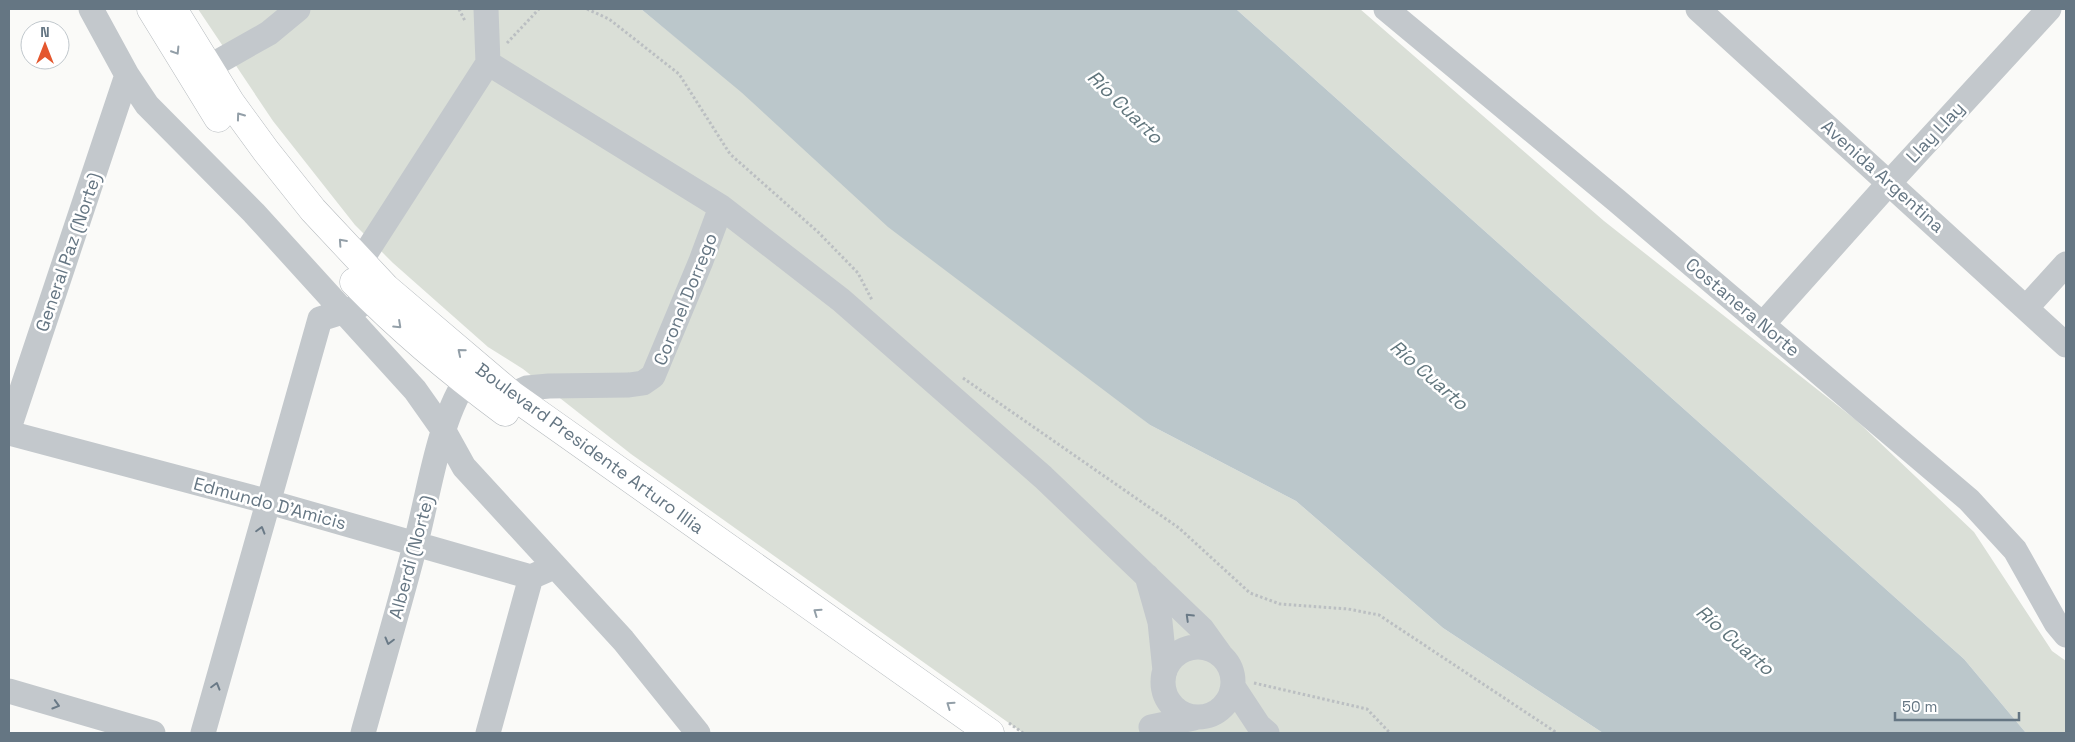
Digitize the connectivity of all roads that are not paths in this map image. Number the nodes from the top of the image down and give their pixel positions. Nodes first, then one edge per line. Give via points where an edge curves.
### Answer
1 (91, 9) edge
2 (151, 9) edge
3 (173, 9) edge
4 (298, 9) edge
5 (486, 9) edge
6 (1386, 9) edge
7 (1698, 9) edge
8 (2049, 9) edge
9 (2061, 9) edge
10 (2066, 14) edge
11 (488, 63) junction
12 (209, 67) junction
13 (127, 75) junction
14 (1890, 182) junction
15 (721, 207) junction
16 (360, 262) junction
17 (2066, 264) edge
18 (379, 294) junction
19 (2026, 308) junction
20 (343, 312) junction
21 (1763, 324) junction
22 (2066, 345) edge
23 (462, 388) junction
24 (502, 399) junction
25 (9, 428) edge
26 (444, 431) junction
27 (9, 433) edge
28 (476, 480) junction
29 (269, 502) junction
30 (416, 544) junction
31 (554, 567) junction
32 (531, 576) junction
33 (1146, 576) junction
34 (2066, 634) edge
35 (1220, 654) junction
36 (1164, 671) junction
37 (1231, 690) junction
38 (9, 691) edge
39 (1166, 697) junction
40 (1194, 718) junction
41 (1150, 730) edge
42 (1263, 730) edge
43 (154, 733) edge
44 (203, 733) edge
45 (363, 733) edge
46 (488, 733) edge
47 (698, 733) edge
48 (957, 733) edge
49 (990, 733) edge

1 - 13 street
2 -> 18 main road, Boulevard Presidente Arturo Illia via 215,113 298,222
3 - 12 main road, Boulevard Presidente Arturo Illia
4 - 12 street via 269,34
5 - 11 street
6 - 21 street, Costanera Norte
7 - 14 street, Avenida Argentina
8 - 14 street, Llay Llay
9 - 10 street
11 - 15 street
11 - 16 street
16 -> 12 main road, Boulevard Presidente Arturo Illia via 312,210 266,151
13 - 20 street via 147,105 254,212
13 - 25 street, General Paz (Norte)
14 - 19 street, Avenida Argentina
14 - 21 street, Llay Llay
15 - 24 street, Coronel Dorrego via 653,376 643,383 630,385 527,388
15 - 33 street via 841,300 1043,477
16 - 18 main road, Boulevard Presidente Arturo Illia
17 - 19 street
18 - 20 street
18 -> 23 main road, Boulevard Presidente Arturo Illia via 412,338
24 -> 18 main road, Boulevard Presidente Arturo Illia
19 - 22 street, Avenida Argentina
20 - 26 street via 415,390
20 - 29 street via 320,319
21 - 34 street, Costanera Norte via 1993,524 2015,550 2056,624
23 - 24 main road, Boulevard Presidente Arturo Illia
23 - 26 street, Alberdi (Norte)
23 - 28 street via 463,437
24 - 48 main road, Boulevard Presidente Arturo Illia
49 -> 24 main road, Boulevard Presidente Arturo Illia
26 - 28 street via 464,467
26 - 30 street, Alberdi (Norte)
27 - 29 street, Edmundo D'Amicis
28 - 31 street
29 - 30 street, Edmundo D'Amicis
44 -> 29 street
30 - 32 street, Edmundo D'Amicis
30 -> 45 street, Alberdi (Norte)
31 - 32 street
31 - 47 street via 622,640
32 - 46 street
35 -> 33 street via 1202,630
33 - 36 street via 1160,622
35 - 36 street via 1210,649 1188,648 1174,657
35 - 37 street via 1232,669
36 - 39 street
37 - 40 street via 1217,713
37 - 42 street
38 -> 43 street
39 - 40 street via 1182,714
39 - 41 street
40 - 41 street

